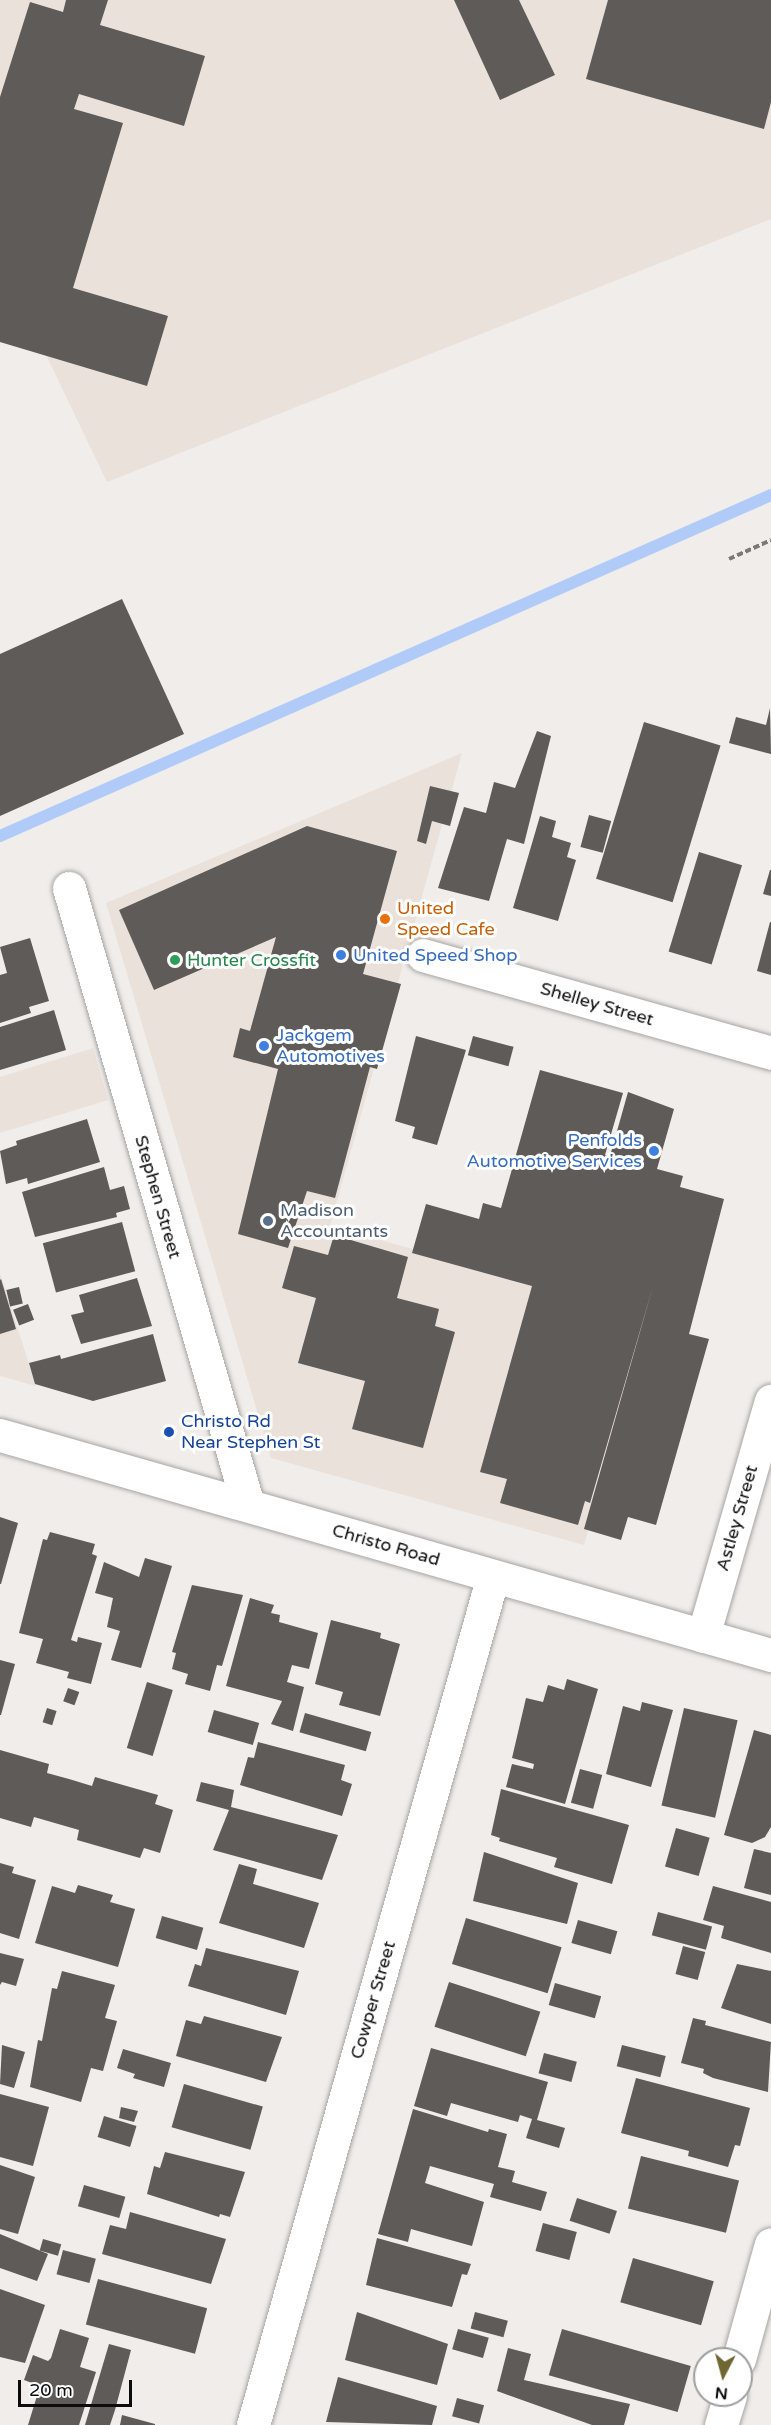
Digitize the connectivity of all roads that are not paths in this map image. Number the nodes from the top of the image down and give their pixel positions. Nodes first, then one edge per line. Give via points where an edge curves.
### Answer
1 (69, 888) dead end
2 (423, 955) dead end
3 (771, 1053) edge
4 (771, 1401) edge
5 (0, 1435) edge
6 (248, 1505) junction
7 (493, 1576) junction
8 (703, 1636) junction
9 (771, 1655) edge
10 (771, 2244) edge
11 (743, 2347) edge
12 (726, 2407) edge
13 (253, 2425) edge
14 (721, 2425) edge

1 - 6 street, Stephen Street
2 - 3 street, Shelley Street
4 - 8 street, Astley Street
5 - 6 street, Christo Road
6 - 7 street, Christo Road
7 - 8 street, Christo Road
7 - 13 street, Cowper Street
8 - 9 street, Christo Road
10 - 11 street
12 - 14 street

